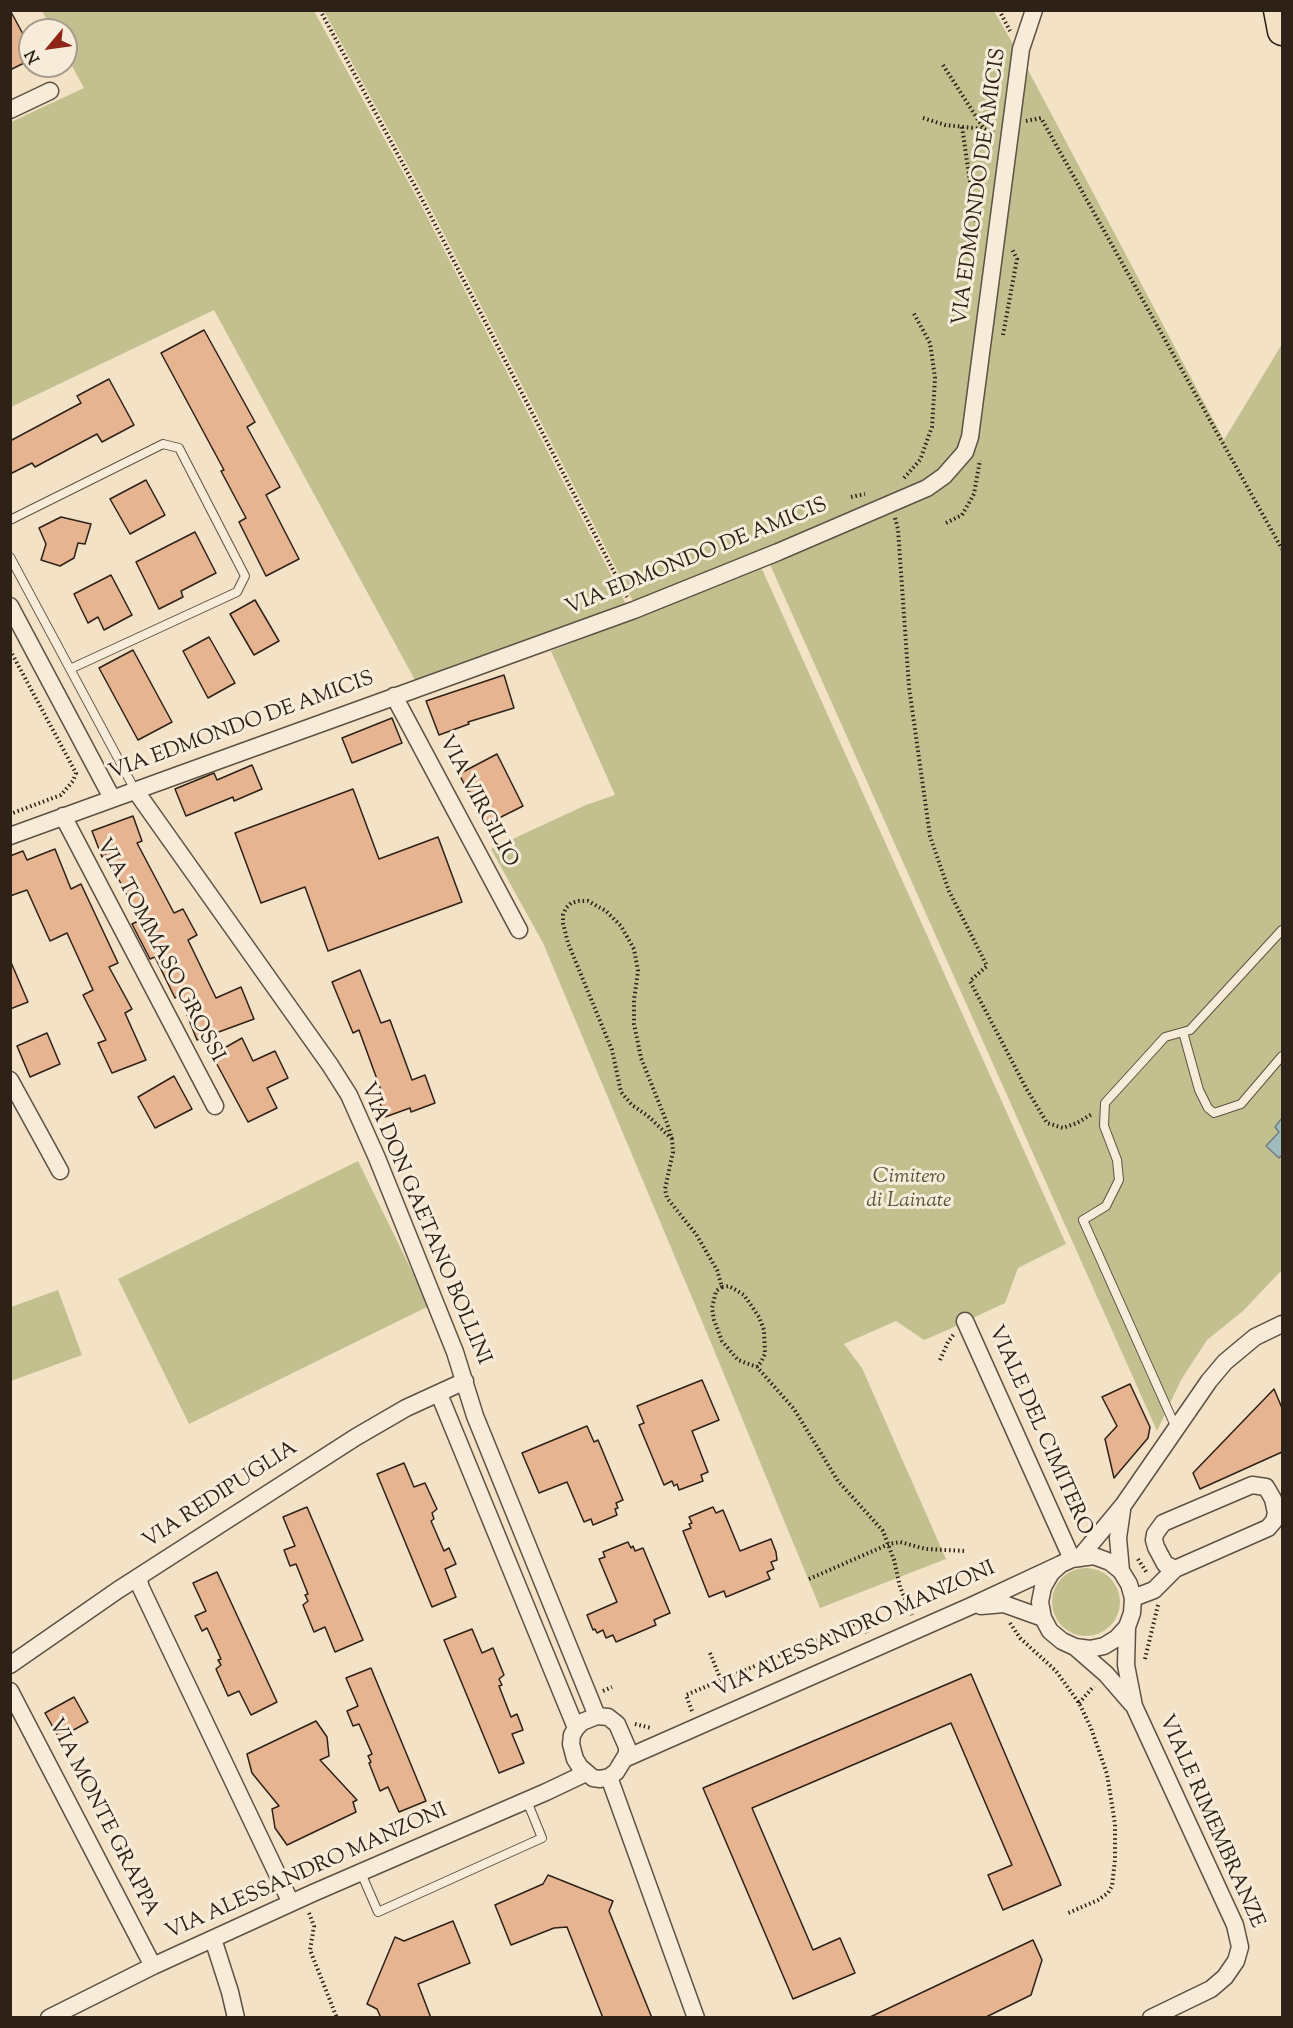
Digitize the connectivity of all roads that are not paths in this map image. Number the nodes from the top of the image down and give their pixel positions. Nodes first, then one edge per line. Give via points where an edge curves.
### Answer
1 (1034, 10) edge
2 (1278, 10) edge
3 (1282, 31) edge
4 (50, 91) dead end
5 (10, 110) edge
6 (10, 520) edge
7 (10, 557) edge
8 (10, 606) edge
9 (70, 669) junction
10 (394, 696) junction
11 (135, 790) junction
12 (112, 798) junction
13 (63, 816) junction
14 (10, 836) edge
15 (519, 930) dead end
16 (1282, 930) edge
17 (1183, 1032) junction
18 (1282, 1056) edge
19 (10, 1080) edge
20 (215, 1106) dead end
21 (60, 1171) dead end
22 (965, 1321) road end
23 (1282, 1324) edge
24 (465, 1381) junction
25 (439, 1394) junction
26 (1176, 1428) junction
27 (1124, 1504) junction
28 (1071, 1560) junction
29 (1174, 1569) junction
30 (1121, 1571) junction
31 (138, 1577) junction
32 (1133, 1598) junction
33 (971, 1606) junction
34 (1043, 1618) junction
35 (1126, 1627) junction
36 (1075, 1647) junction
37 (10, 1665) edge
38 (10, 1691) edge
39 (1134, 1706) junction
40 (597, 1716) junction
41 (576, 1728) junction
42 (663, 1733) junction
43 (625, 1740) junction
44 (624, 1759) junction
45 (586, 1773) junction
46 (609, 1777) junction
47 (527, 1801) junction
48 (361, 1873) junction
49 (297, 1901) junction
50 (213, 1939) junction
51 (153, 1966) junction
52 (49, 2018) edge
53 (236, 2018) edge
54 (696, 2018) edge
55 (1150, 2018) edge

1 - 10 street, VIA EDMONDO DE AMICIS via 1021,49 968,444 944,476 927,488 634,610
2 - 3 highway
4 - 5 street
6 - 9 lane via 163,444 179,448 245,576 237,592
7 - 9 lane
8 - 12 street
9 - 11 lane
10 - 11 street, VIA EDMONDO DE AMICIS
10 - 15 street, VIA VIRGILIO
11 - 12 street, VIA EDMONDO DE AMICIS
11 - 24 street, VIA DON GAETANO BOLLINI via 348,1095
12 - 13 street, VIA EDMONDO DE AMICIS
13 - 14 street, VIA EDMONDO DE AMICIS
13 - 20 street, VIA TOMMASO GROSSI
16 - 17 lane via 1190,1030
17 - 18 lane via 1199,1090 1214,1113 1241,1104
17 - 26 lane via 1165,1037 1105,1103 1104,1126 1117,1160 1119,1180 1106,1206 1083,1220
19 - 21 street
22 - 28 street, VIALE DEL CIMITERO
23 - 26 street, VIA ALESSANDRO MANZONI via 1255,1337 1225,1362
24 - 25 street, VIA REDIPUGLIA
24 - 40 street, VIA DON GAETANO BOLLINI via 475,1416
25 - 31 street, VIA REDIPUGLIA via 356,1437
25 - 41 street
26 - 27 street, VIA ALESSANDRO MANZONI
27 - 28 street, VIA ALESSANDRO MANZONI
27 - 30 street via 1118,1538
28 - 30 street via 1094,1556
28 - 33 street, VIA ALESSANDRO MANZONI
28 - 34 street via 1051,1573 1043,1587
29 - 29 street via 1268,1528 1276,1513 1266,1487 1252,1485 1163,1523 1155,1534 1156,1547 1166,1564
29 - 32 street via 1154,1590
30 - 32 street
31 - 37 street, VIA REDIPUGLIA
31 - 49 street
32 - 35 street
33 - 34 street via 1004,1604
33 - 42 street, VIA ALESSANDRO MANZONI
34 - 36 street via 1050,1631
35 - 36 street via 1104,1646
35 - 39 street via 1126,1665
36 - 39 street
38 - 51 street, VIA MONTE GRAPPA
39 - 55 street, VIALE RIMEMBRANZE via 1235,1925 1240,1947 1236,1961 1212,1989
40 - 41 street
40 - 43 street via 608,1717 617,1724
41 - 45 street via 572,1735 573,1754
42 - 43 street, VIA ALESSANDRO MANZONI via 650,1741
42 - 44 street, VIA ALESSANDRO MANZONI
43 - 44 street
44 - 46 street
45 - 46 street via 600,1779
45 - 47 street, VIA ALESSANDRO MANZONI
46 - 54 street
47 - 48 street, VIA ALESSANDRO MANZONI
47 - 48 lane via 542,1838 378,1912
48 - 49 street, VIA ALESSANDRO MANZONI
49 - 50 street, VIA ALESSANDRO MANZONI
50 - 51 street, VIA ALESSANDRO MANZONI
50 - 53 street
51 - 52 street, VIA ALESSANDRO MANZONI

